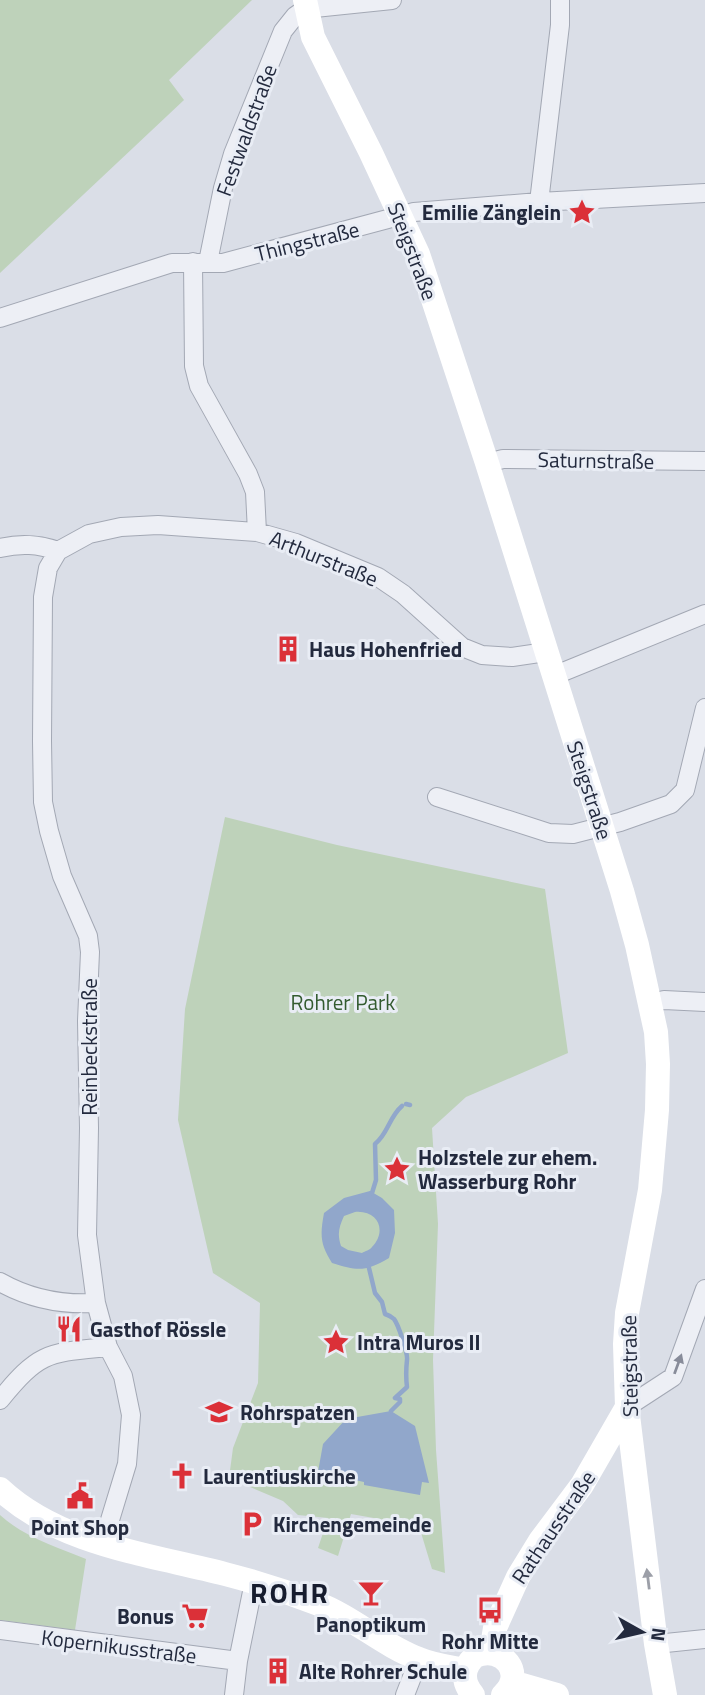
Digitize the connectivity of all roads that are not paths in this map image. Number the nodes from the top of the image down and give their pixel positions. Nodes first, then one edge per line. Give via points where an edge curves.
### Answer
1 (392, 0) edge
2 (560, 0) edge
3 (305, 4) edge
4 (705, 193) edge
5 (539, 202) junction
6 (401, 216) junction
7 (200, 262) junction
8 (0, 318) edge
9 (705, 461) edge
10 (487, 463) junction
11 (257, 532) junction
12 (0, 548) edge
13 (58, 551) junction
14 (705, 614) edge
15 (550, 664) junction
16 (705, 708) edge
17 (437, 797) dead end
18 (602, 827) junction
19 (705, 1002) edge
20 (649, 1003) junction
21 (0, 1282) edge
22 (705, 1289) edge
23 (96, 1303) junction
24 (108, 1347) junction
25 (0, 1400) edge
26 (627, 1407) junction
27 (605, 1447) junction
28 (634, 1452) junction
29 (0, 1489) edge
30 (103, 1543) junction
31 (254, 1582) junction
32 (0, 1630) edge
33 (705, 1639) edge
34 (656, 1644) junction
35 (491, 1652) junction
36 (419, 1659) junction
37 (238, 1661) junction
38 (455, 1668) junction
39 (507, 1688) edge
40 (234, 1695) edge
41 (405, 1695) edge
42 (473, 1695) edge
43 (557, 1695) edge
44 (665, 1695) edge

1 - 3 street
2 - 5 street
3 - 6 street, Steigstraße via 313,37
3 - 7 street, Festwaldstraße via 283,31 233,154
4 - 5 street, Thingstraße
5 - 6 street, Thingstraße
6 - 7 street, Thingstraße via 223,262
6 - 10 street, Steigstraße via 418,254
7 - 8 street, Thingstraße via 172,263
7 - 11 street, Festwaldstraße via 194,366 199,386 255,492
9 - 10 street, Saturnstraße via 503,459
10 - 15 street, Steigstraße
11 - 13 street, Arthurstraße via 121,527 89,534
11 - 15 street, Arthurstraße via 378,577 462,647 482,655
12 - 13 street via 38,544
13 - 23 street, Reinbeckstraße via 48,568 43,597 43,802 90,952 88,1235
14 - 15 street, Arthurstraße
15 - 18 street, Steigstraße
16 - 18 street via 685,790 671,804
17 - 18 street via 549,832 573,834
18 - 20 street, Steigstraße
19 - 20 street
20 - 26 street, Steigstraße via 656,1032 657,1110 650,1190 627,1313
21 - 23 street via 47,1300 71,1305
26 -> 22 street via 673,1377
23 - 24 street, Reinbeckstraße
24 - 25 street via 44,1356 22,1373
24 - 30 street, Reinbeckstraße via 123,1376 131,1415 127,1464
26 - 27 street, Rathausstraße
26 - 28 street, Steigstraße
27 - 28 street
27 - 35 street, Rathausstraße via 518,1577 495,1628
34 -> 28 street, Steigstraße
29 - 30 street via 40,1519
30 - 31 street
31 - 36 street via 341,1614
31 - 37 street
32 - 37 street, Kopernikusstraße
33 - 34 street
34 - 44 street, Steigstraße
35 - 38 street
35 - 39 street via 508,1662 512,1672
36 - 38 street
36 - 41 street
37 - 40 street
38 - 42 street
39 - 43 street

